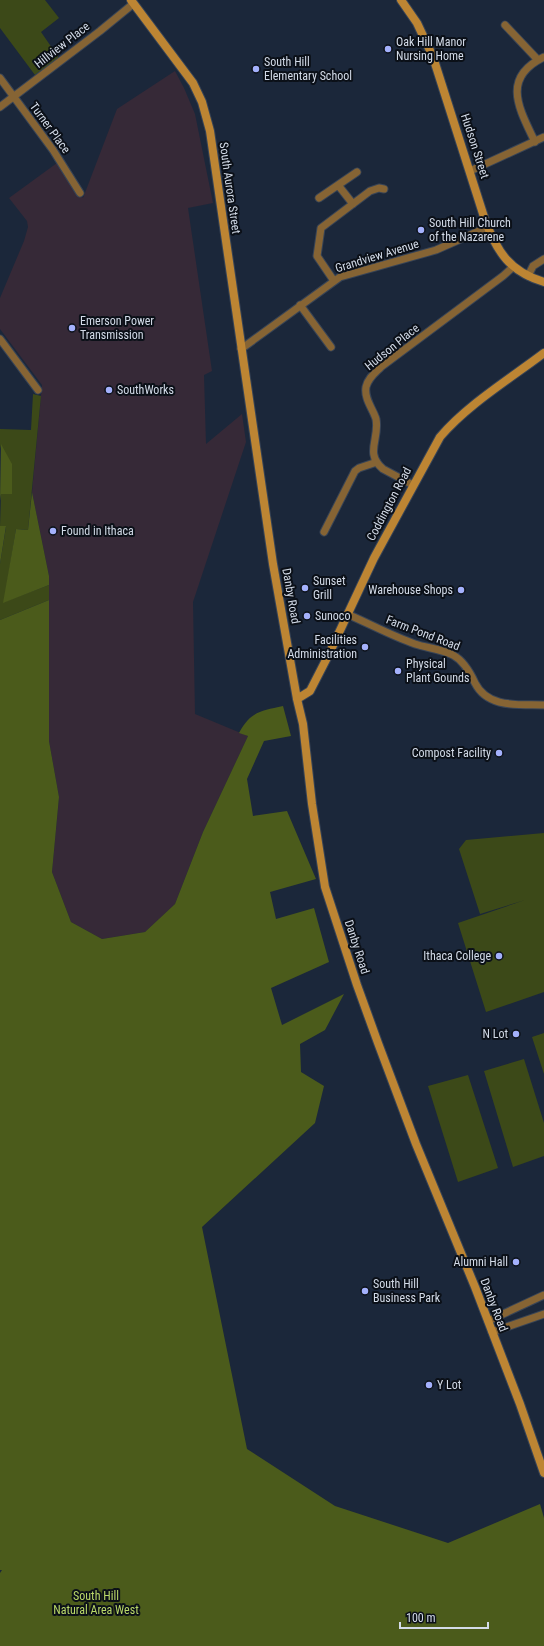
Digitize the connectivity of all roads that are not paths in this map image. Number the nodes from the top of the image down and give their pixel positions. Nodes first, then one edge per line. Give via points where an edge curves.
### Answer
1 (401, 0) edge
2 (134, 1) edge
3 (505, 25) dead end
4 (541, 59) edge
5 (0, 78) edge
6 (14, 97) junction
7 (0, 108) edge
8 (544, 137) edge
9 (535, 142) junction
10 (470, 171) junction
11 (357, 172) dead end
12 (338, 185) junction
13 (384, 189) dead end
14 (80, 193) dead end
15 (319, 198) dead end
16 (353, 204) junction
17 (488, 227) junction
18 (544, 259) edge
19 (513, 267) junction
20 (528, 276) junction
21 (334, 281) junction
22 (544, 282) edge
23 (300, 305) junction
24 (0, 339) edge
25 (330, 347) dead end
26 (242, 349) junction
27 (544, 353) edge
28 (38, 390) dead end
29 (250, 402) joint
30 (377, 462) junction
31 (413, 485) junction
32 (324, 532) dead end
33 (347, 614) junction
34 (297, 699) junction
35 (544, 705) edge
36 (544, 1294) edge
37 (544, 1314) edge
38 (488, 1321) junction
39 (492, 1332) junction
40 (544, 1473) edge

1 - 10 main road, Hudson Street via 417,23 433,57
2 - 6 street, Hillview Place
2 - 26 main road, South Aurora Street via 193,83 202,102 210,131
3 - 4 street
4 - 9 street via 523,75 516,94
5 - 6 street, Turner Place
6 - 7 street, Hillview Place
6 - 14 street, Turner Place via 53,150
8 - 9 street
9 - 10 street
10 - 17 main road, Hudson Street
11 - 12 street
12 - 15 street
12 - 16 street
13 - 16 street via 375,189
16 - 21 street via 321,228 317,256
17 - 19 main road, Hudson Street via 500,252
17 - 21 street, Grandview Avenue via 436,250 345,275
18 - 20 street via 533,266
19 - 20 main road, Hudson Street
19 - 30 street, Hudson Place via 370,378 366,390 377,426 373,450
20 - 22 main road, Hudson Street
21 - 23 street, Grandview Avenue
23 - 25 street
23 - 26 street, Grandview Avenue
24 - 28 street
26 - 29 main road, South Aurora Street
27 - 31 main road, Coddington Road via 446,430
29 - 34 main road, Danby Road via 272,556
30 - 31 street via 383,469
30 - 32 street via 354,472
31 - 33 main road, Coddington Road
33 - 34 main road, Coddington Road via 310,691
33 - 35 street, Farm Pond Road via 415,644 459,658 480,691 491,699 508,704
34 - 38 main road, Danby Road via 303,724 325,887 356,985 416,1144
36 - 38 street
37 - 39 street
38 - 39 main road, Danby Road
39 - 40 main road, Danby Road

